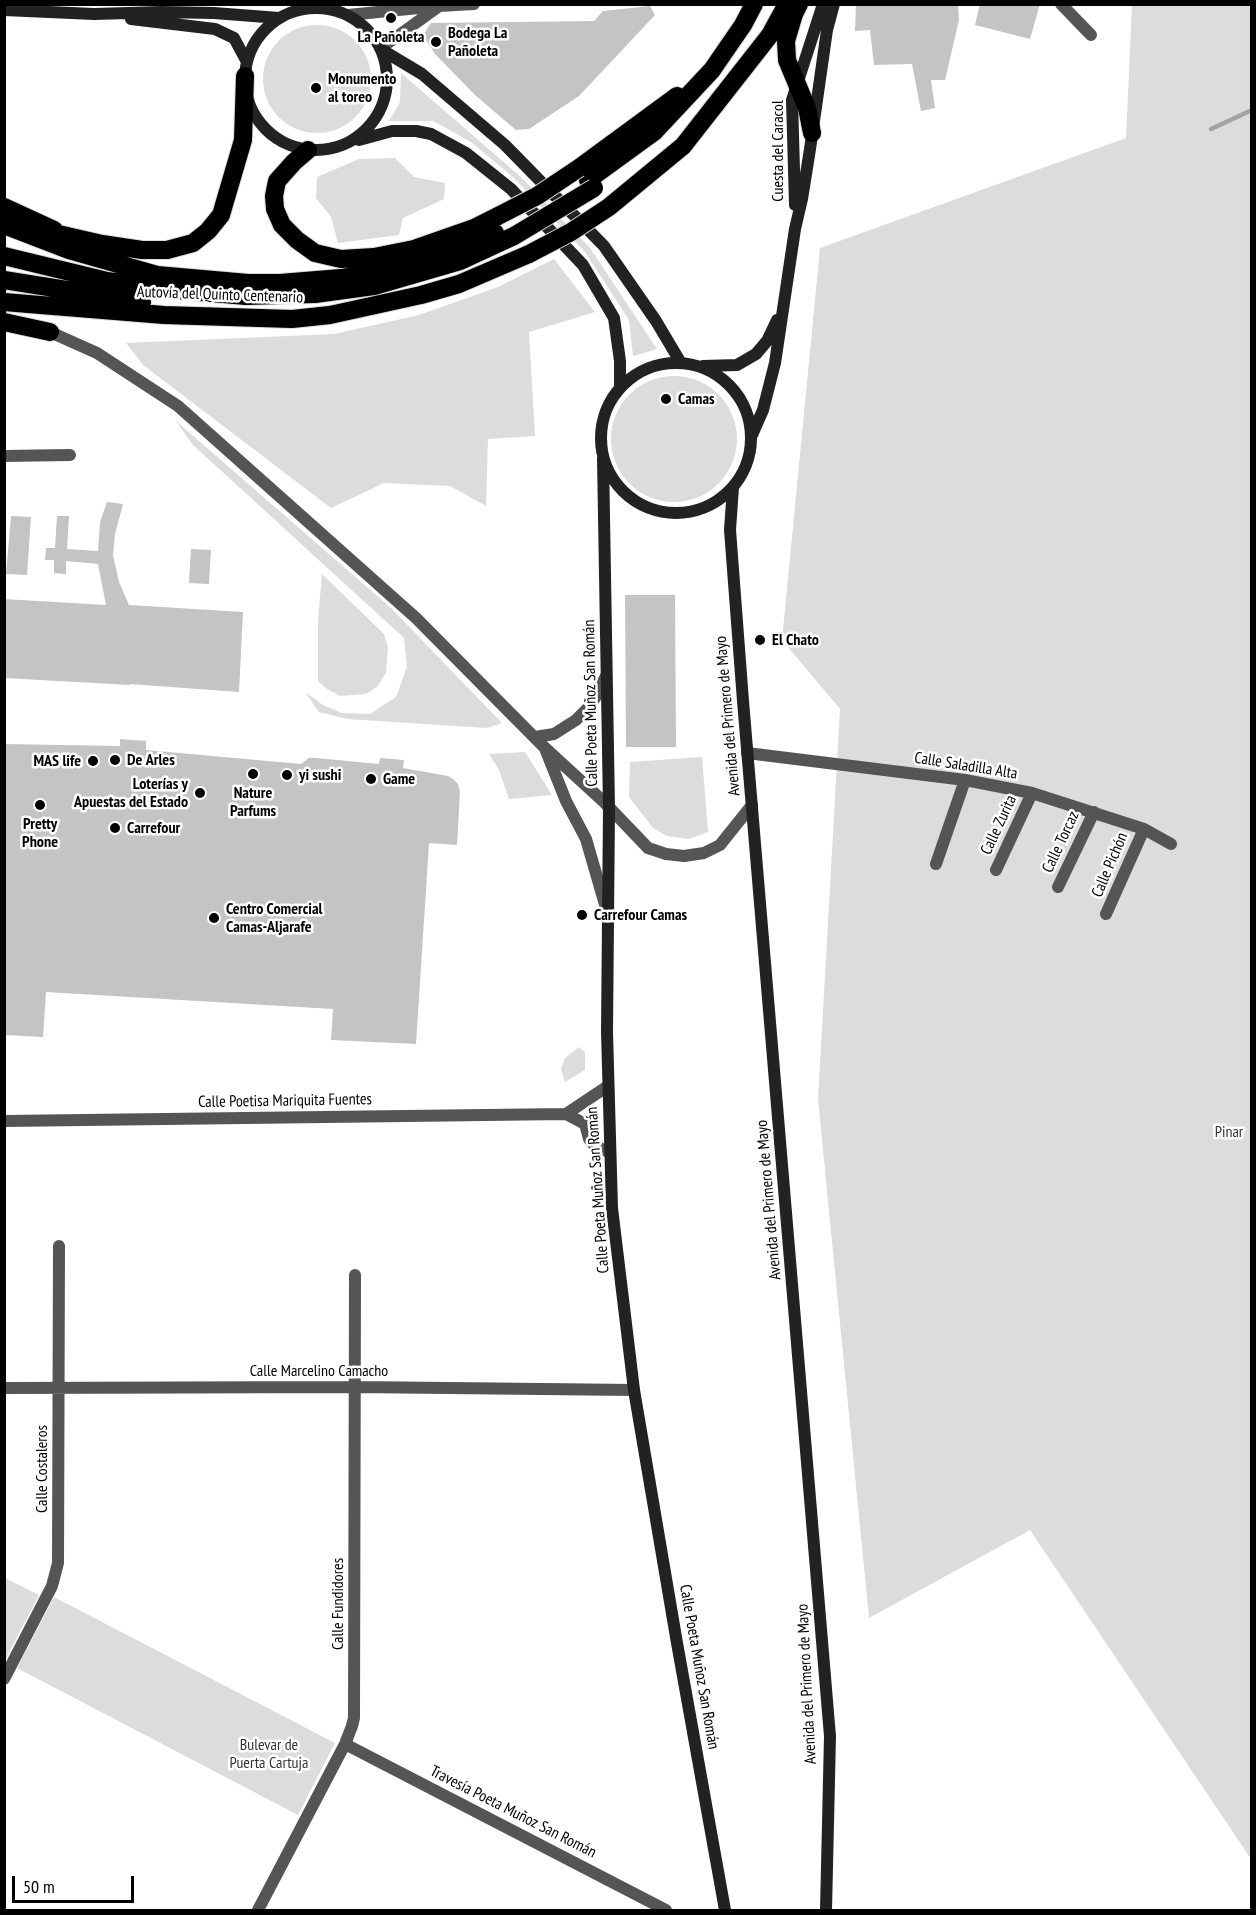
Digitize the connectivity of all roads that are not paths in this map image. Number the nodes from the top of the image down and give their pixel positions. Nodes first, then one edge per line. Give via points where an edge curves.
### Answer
1 (474, 4) edge
2 (754, 4) edge
3 (787, 4) edge
4 (799, 4) edge
5 (823, 4) edge
6 (834, 4) edge
7 (1061, 4) edge
8 (439, 6) junction
9 (28, 8) edge
10 (4, 10) edge
11 (345, 11) edge
12 (283, 13) edge
13 (94, 14) junction
14 (1091, 35) dead end
15 (381, 49) junction
16 (246, 69) junction
17 (712, 70) junction
18 (797, 85) junction
19 (812, 133) junction
20 (352, 141) junction
21 (308, 150) junction
22 (587, 179) junction
23 (4, 207) edge
24 (4, 224) edge
25 (507, 227) junction
26 (795, 229) junction
27 (64, 235) junction
28 (4, 256) edge
29 (4, 280) edge
30 (4, 302) edge
31 (783, 308) junction
32 (292, 319) junction
33 (4, 322) edge
34 (50, 332) joint
35 (681, 363) junction
36 (696, 365) junction
37 (620, 387) junction
38 (751, 436) junction
39 (70, 455) dead end
40 (4, 456) edge
41 (603, 458) junction
42 (732, 487) junction
43 (606, 676) junction
44 (535, 737) junction
45 (544, 747) junction
46 (747, 753) junction
47 (965, 780) junction
48 (1032, 793) junction
49 (752, 805) junction
50 (609, 808) junction
51 (1094, 812) junction
52 (1144, 829) junction
53 (1171, 844) dead end
54 (936, 864) dead end
55 (996, 870) dead end
56 (1058, 887) dead end
57 (1106, 914) dead end
58 (608, 915) junction
59 (608, 1086) junction
60 (566, 1114) junction
61 (4, 1121) edge
62 (609, 1152) junction
63 (58, 1245) dead end
64 (355, 1275) dead end
65 (354, 1387) junction
66 (4, 1388) edge
67 (58, 1389) junction
68 (634, 1390) junction
69 (4, 1679) edge
70 (345, 1744) junction
71 (258, 1911) edge
72 (666, 1911) edge
73 (725, 1911) edge
74 (826, 1911) edge

1 - 8 street
2 - 17 highway, Autovía del Quinto Centenario
3 - 32 highway, Autovía del Quinto Centenario, bridge via 770,35 683,146 609,207 571,232 529,254 420,296
4 - 18 highway via 786,41 787,60
5 - 18 main road, Cuesta del Caracol
6 - 19 main road, Cuesta del Caracol
7 - 14 street
8 - 11 street
8 - 15 street
9 - 10 main road
9 - 13 main road
11 - 12 main road via 314,8
11 - 15 main road via 369,30
12 - 13 main road
12 - 16 main road via 258,37
13 - 16 main road via 215,29 234,38
15 - 20 main road via 388,73 387,93 374,121
15 - 35 main road via 422,74 505,145 604,246
16 - 21 main road via 247,97 255,117 269,133
16 - 27 highway via 243,140 221,215 208,231 193,243 167,250 142,250
17 - 22 highway
17 - 22 highway, Autovía del Quinto Centenario via 654,132
18 - 19 highway
18 - 26 main road, Cuesta del Caracol via 792,100
19 - 26 main road, Cuesta del Caracol
20 - 21 main road via 330,149
20 - 37 main road via 392,131 431,134 466,153 511,189 582,265 614,318
21 - 25 highway via 277,181 274,203 282,225 315,253 341,259 374,257 414,249 474,228
22 - 25 highway, Autovía del Quinto Centenario
23 - 27 highway
24 - 25 highway, Autovía del Quinto Centenario via 69,250 157,275 280,283 341,278 396,267
24 - 27 highway
25 - 28 highway via 460,261 374,286 315,294 246,296 165,289 107,281
26 - 31 main road, Cuesta del Caracol
29 - 32 highway via 171,306 268,311
30 - 32 highway, Autovía del Quinto Centenario via 164,315
31 - 36 main road, Cuesta del Caracol via 756,354 736,365
31 - 38 main road, Cuesta del Caracol via 771,381
33 - 34 highway
34 - 44 street via 97,353 178,406 416,618
35 - 36 main road
35 - 37 main road via 654,366
36 - 38 main road via 731,387 746,410
37 - 41 main road via 602,420
38 - 42 main road via 745,466
39 - 40 street
41 - 42 main road via 623,492 657,510 679,513 701,509
41 - 43 main road, Calle Poeta Muñoz San Román
42 - 46 main road, Avenida del Primero de Mayo via 730,530
43 - 44 street via 595,698 576,720 555,734
43 - 50 main road, Calle Poeta Muñoz San Román
44 - 45 street
45 - 50 street
45 - 58 street via 586,838
46 - 47 street, Calle Saladilla Alta
46 - 49 main road, Avenida del Primero de Mayo
47 - 48 street, Calle Saladilla Alta
47 - 54 street
48 - 51 street, Calle Saladilla Alta
48 - 55 street, Calle Zurita
49 - 50 street via 720,845 684,856 648,848
49 - 74 main road, Avenida del Primero de Mayo via 830,1736
50 - 58 main road, Calle Poeta Muñoz San Román
51 - 52 street, Calle Saladilla Alta
51 - 56 street, Calle Torcaz
52 - 53 street, Calle Saladilla Alta
52 - 57 street, Calle Pichón
58 - 59 main road, Calle Poeta Muñoz San Román
59 - 60 street
59 - 62 main road, Calle Poeta Muñoz San Román
60 - 61 street, Calle Poetisa Mariquita Fuentes
60 - 62 street via 585,1124 595,1146
62 - 68 main road, Calle Poeta Muñoz San Román
63 - 67 street, Calle Costaleros
64 - 65 street, Calle Fundidores
65 - 67 street, Calle Marcelino Camacho
65 - 68 street, Calle Marcelino Camacho
65 - 70 street, Calle Fundidores via 354,1711
66 - 67 street, Calle Marcelino Camacho
67 - 69 street, Calle Costaleros via 57,1569
68 - 73 main road, Calle Poeta Muñoz San Román
70 - 71 street, Calle Fundidores
70 - 72 street, Travesía Poeta Muñoz San Román

